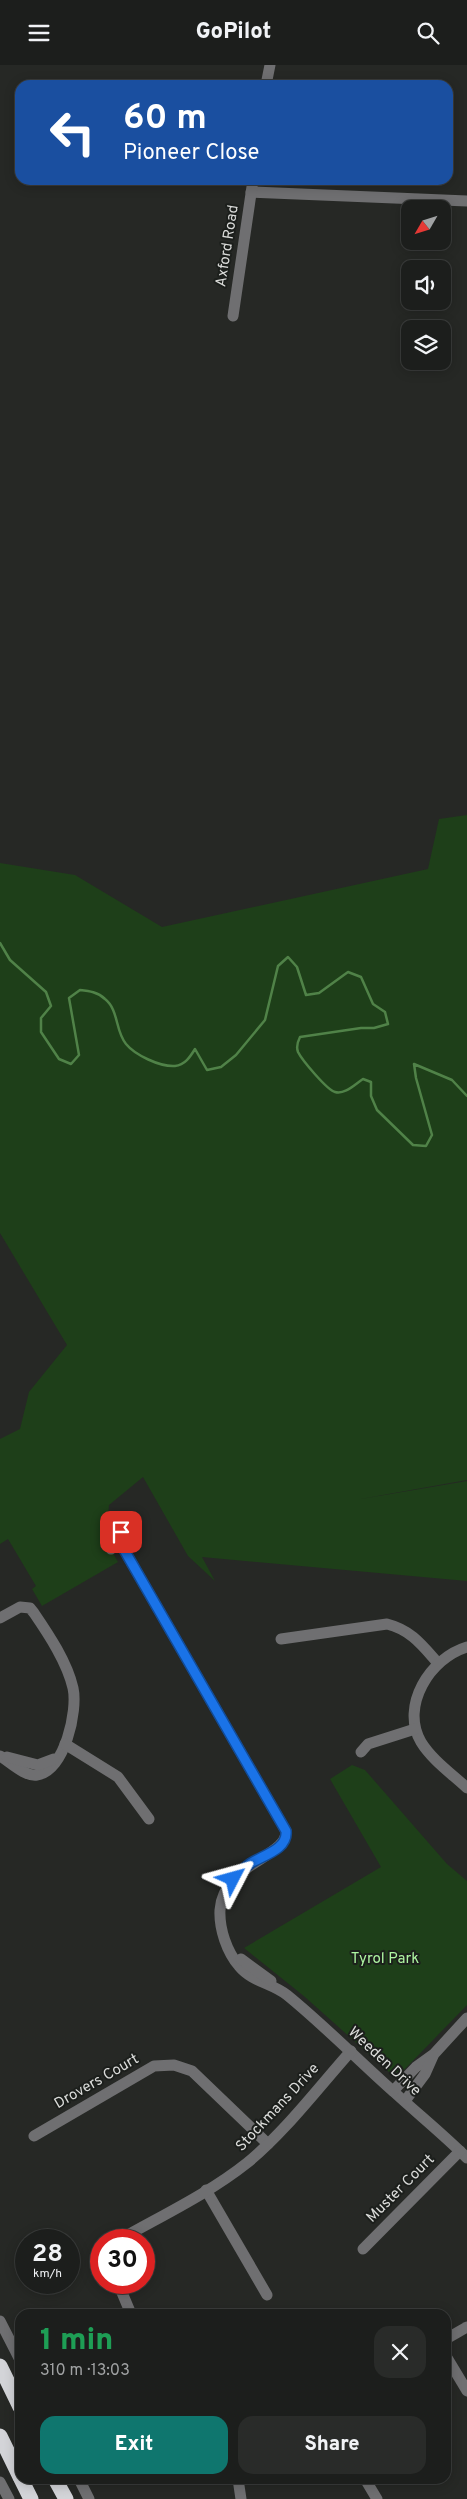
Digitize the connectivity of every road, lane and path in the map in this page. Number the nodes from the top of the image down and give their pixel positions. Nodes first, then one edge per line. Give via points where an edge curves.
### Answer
1 (270, 65) edge
2 (267, 80) edge
3 (252, 186) edge
4 (467, 201) edge
5 (233, 316) dead end
6 (117, 1541) dead end
7 (0, 1618) edge
8 (281, 1639) dead end
9 (467, 1647) edge
10 (437, 1662) junction
11 (415, 1729) junction
12 (65, 1744) junction
13 (361, 1752) dead end
14 (0, 1755) edge
15 (467, 1788) edge
16 (149, 1819) dead end
17 (467, 2018) edge
18 (351, 2051) junction
19 (434, 2055) junction
20 (393, 2091) junction
21 (405, 2101) junction
22 (34, 2136) dead end
23 (268, 2144) junction
24 (464, 2154) edge
25 (206, 2190) junction
26 (137, 2229) edge
27 (363, 2249) dead end
28 (123, 2294) edge
29 (267, 2295) dead end
30 (129, 2309) edge
31 (0, 2321) edge
32 (467, 2327) edge
33 (451, 2336) edge
34 (0, 2343) edge
35 (15, 2349) edge
36 (15, 2353) edge
37 (451, 2364) edge
38 (0, 2367) edge
39 (467, 2391) edge
40 (15, 2397) edge
41 (0, 2436) edge
42 (15, 2468) edge
43 (0, 2482) edge
44 (23, 2484) edge
45 (58, 2484) edge
46 (82, 2484) edge
47 (239, 2484) edge
48 (368, 2484) edge
49 (8, 2499) edge
50 (31, 2499) edge
51 (66, 2499) edge
52 (89, 2499) edge
53 (241, 2499) edge
54 (377, 2499) edge

1 - 2 street
3 - 4 street
3 - 5 street, Axford Road
6 - 18 street, Weeden Drive via 286,1831 286,1839 281,1846 242,1870 228,1885 221,1901 222,1934 242,1969 254,1979 280,1989
7 - 12 street via 20,1607 30,1608 63,1663 75,1700 73,1722
8 - 10 street via 387,1625 413,1635
9 - 10 street
10 - 11 street via 418,1697
11 - 13 street via 368,1745
11 - 15 street via 428,1753
12 - 14 street via 59,1755 38,1765
12 - 16 street via 118,1777
17 - 19 street
18 - 20 street, Weeden Drive
18 - 23 street, Stockmans Drive
19 - 20 street via 416,2067
19 - 21 street via 425,2074
20 - 21 street, Weeden Drive
21 - 24 street, Weeden Drive
22 - 23 street, Drovers Court via 154,2066 174,2065 192,2071
23 - 25 street, Stockmans Drive via 242,2167
24 - 27 street, Muster Court
25 - 26 street, Stockmans Drive
25 - 29 street
28 - 30 street
31 - 35 street
32 - 33 street
34 - 36 street
37 - 39 street
38 - 40 highway
41 - 42 highway
43 - 49 street
44 - 50 highway
45 - 51 highway
46 - 52 street
47 - 53 street
48 - 54 street

